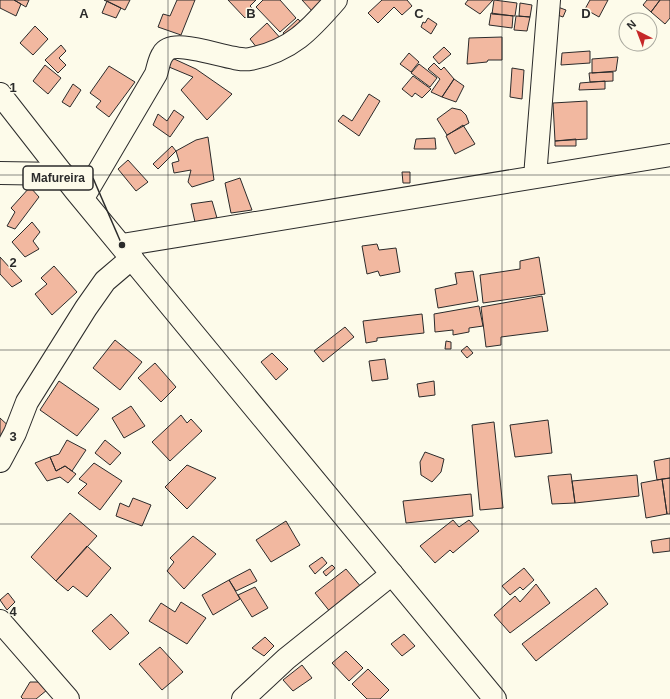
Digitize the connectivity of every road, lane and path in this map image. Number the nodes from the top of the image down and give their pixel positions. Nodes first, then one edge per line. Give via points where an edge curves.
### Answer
1 (336, 0) edge
2 (549, 0) edge
3 (0, 94) edge
4 (670, 155) edge
5 (0, 173) edge
6 (62, 174) junction
7 (535, 177) junction
8 (83, 198) junction
9 (127, 252) junction
10 (0, 461) edge
11 (392, 574) junction
12 (0, 621) edge
13 (68, 699) edge
14 (242, 699) edge
15 (495, 699) edge

1 - 8 street via 300,38 278,50 249,60 182,47 170,48 163,53 156,74
2 - 7 street
3 - 6 street
4 - 7 street
5 - 6 street
6 - 8 street
7 - 9 street
8 - 9 street
9 - 10 street via 86,308 27,402
9 - 11 street
11 - 14 street
11 - 15 street
12 - 13 street

